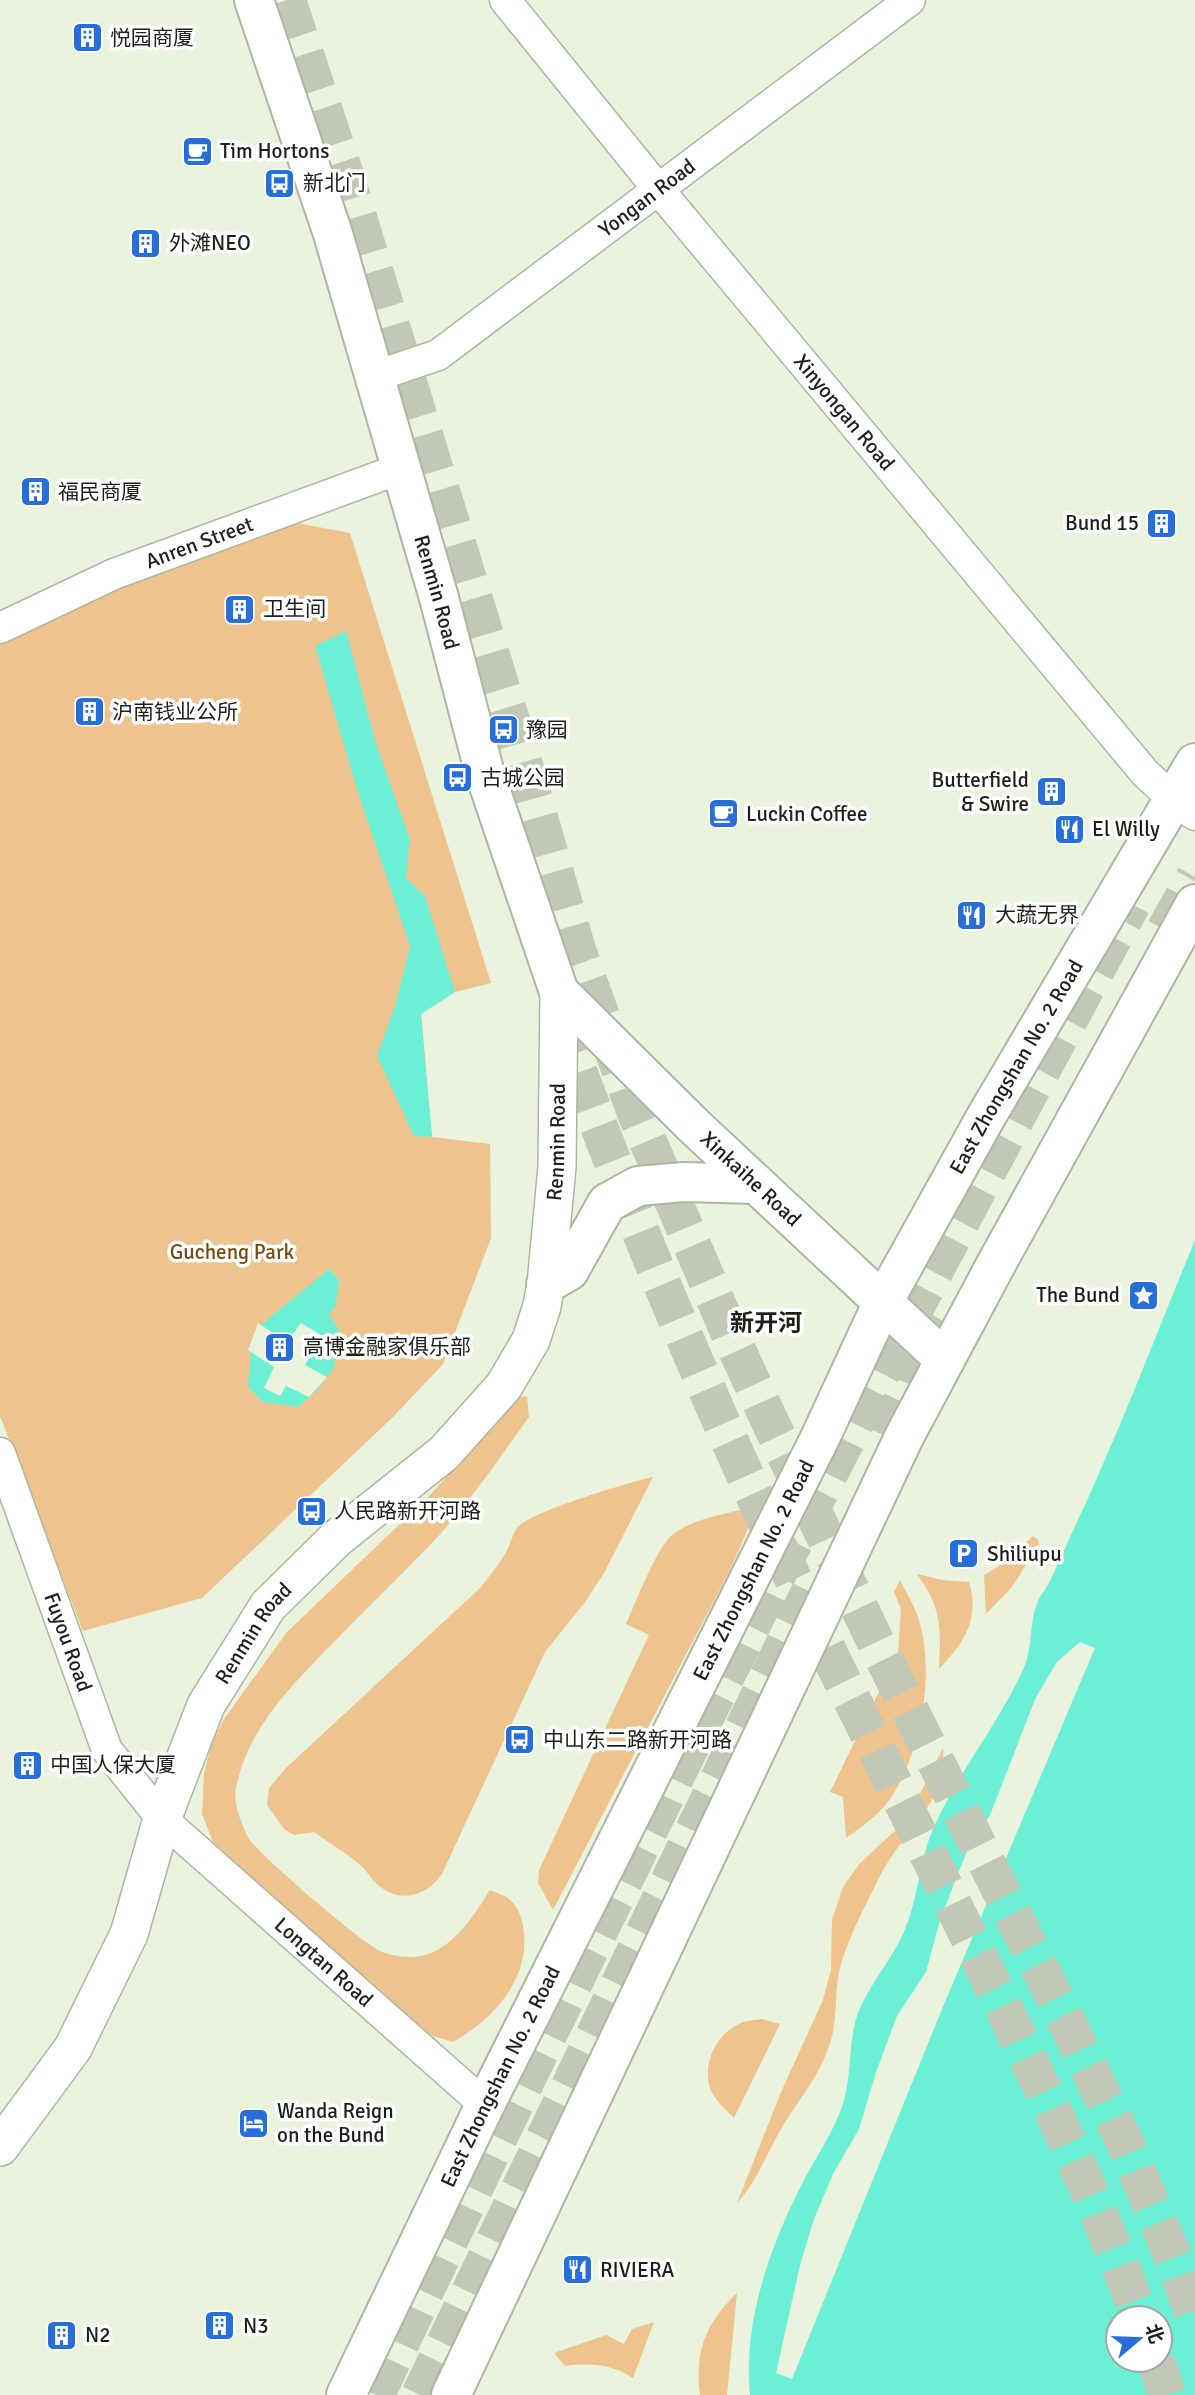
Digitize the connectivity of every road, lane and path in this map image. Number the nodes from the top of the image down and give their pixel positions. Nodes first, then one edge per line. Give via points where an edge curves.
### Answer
1 (254, 0) edge
2 (505, 0) edge
3 (910, 0) edge
4 (658, 189) junction
5 (376, 376) junction
6 (402, 468) junction
7 (0, 628) edge
8 (1195, 762) edge
9 (1184, 807) edge
10 (1195, 904) tunnel mouth
11 (559, 992) junction
12 (755, 1184) junction
13 (546, 1284) junction
14 (882, 1304) junction
15 (945, 1360) junction
16 (3, 1471) edge
17 (162, 1819) junction
18 (485, 2105) junction
19 (0, 2147) edge
20 (346, 2395) edge
21 (451, 2395) edge

1 - 5 main road, Renmin Road
2 - 4 street, Xinyongan Road
3 - 4 street, Yongan Road
4 - 5 street, Yongan Road via 438,355
4 - 9 street, Xinyongan Road via 1145,773
5 - 6 main road, Renmin Road
6 - 7 street, Anren Street via 114,574
6 - 11 main road, Renmin Road via 485,774
8 - 9 main road, East Zhongshan No. 2 Road
9 - 14 main road, East Zhongshan No. 2 Road via 981,1127
10 - 15 main road
11 - 12 main road, Xinkaihe Road
11 - 13 street, Renmin Road via 557,1167
12 - 13 main road via 638,1186 607,1203 569,1271
12 - 14 main road, Xinkaihe Road
13 - 17 street, Renmin Road via 531,1340 504,1386 437,1460 336,1539 268,1606 206,1705
14 - 15 main road, Xinkaihe Road
14 - 18 main road, East Zhongshan No. 2 Road via 820,1438
15 - 21 main road via 899,1447
16 - 17 street, Fuyou Road via 107,1750
17 - 18 street, Longtan Road
17 - 19 street, Renmin Road via 130,1934 73,2048
18 - 20 main road, East Zhongshan No. 2 Road

